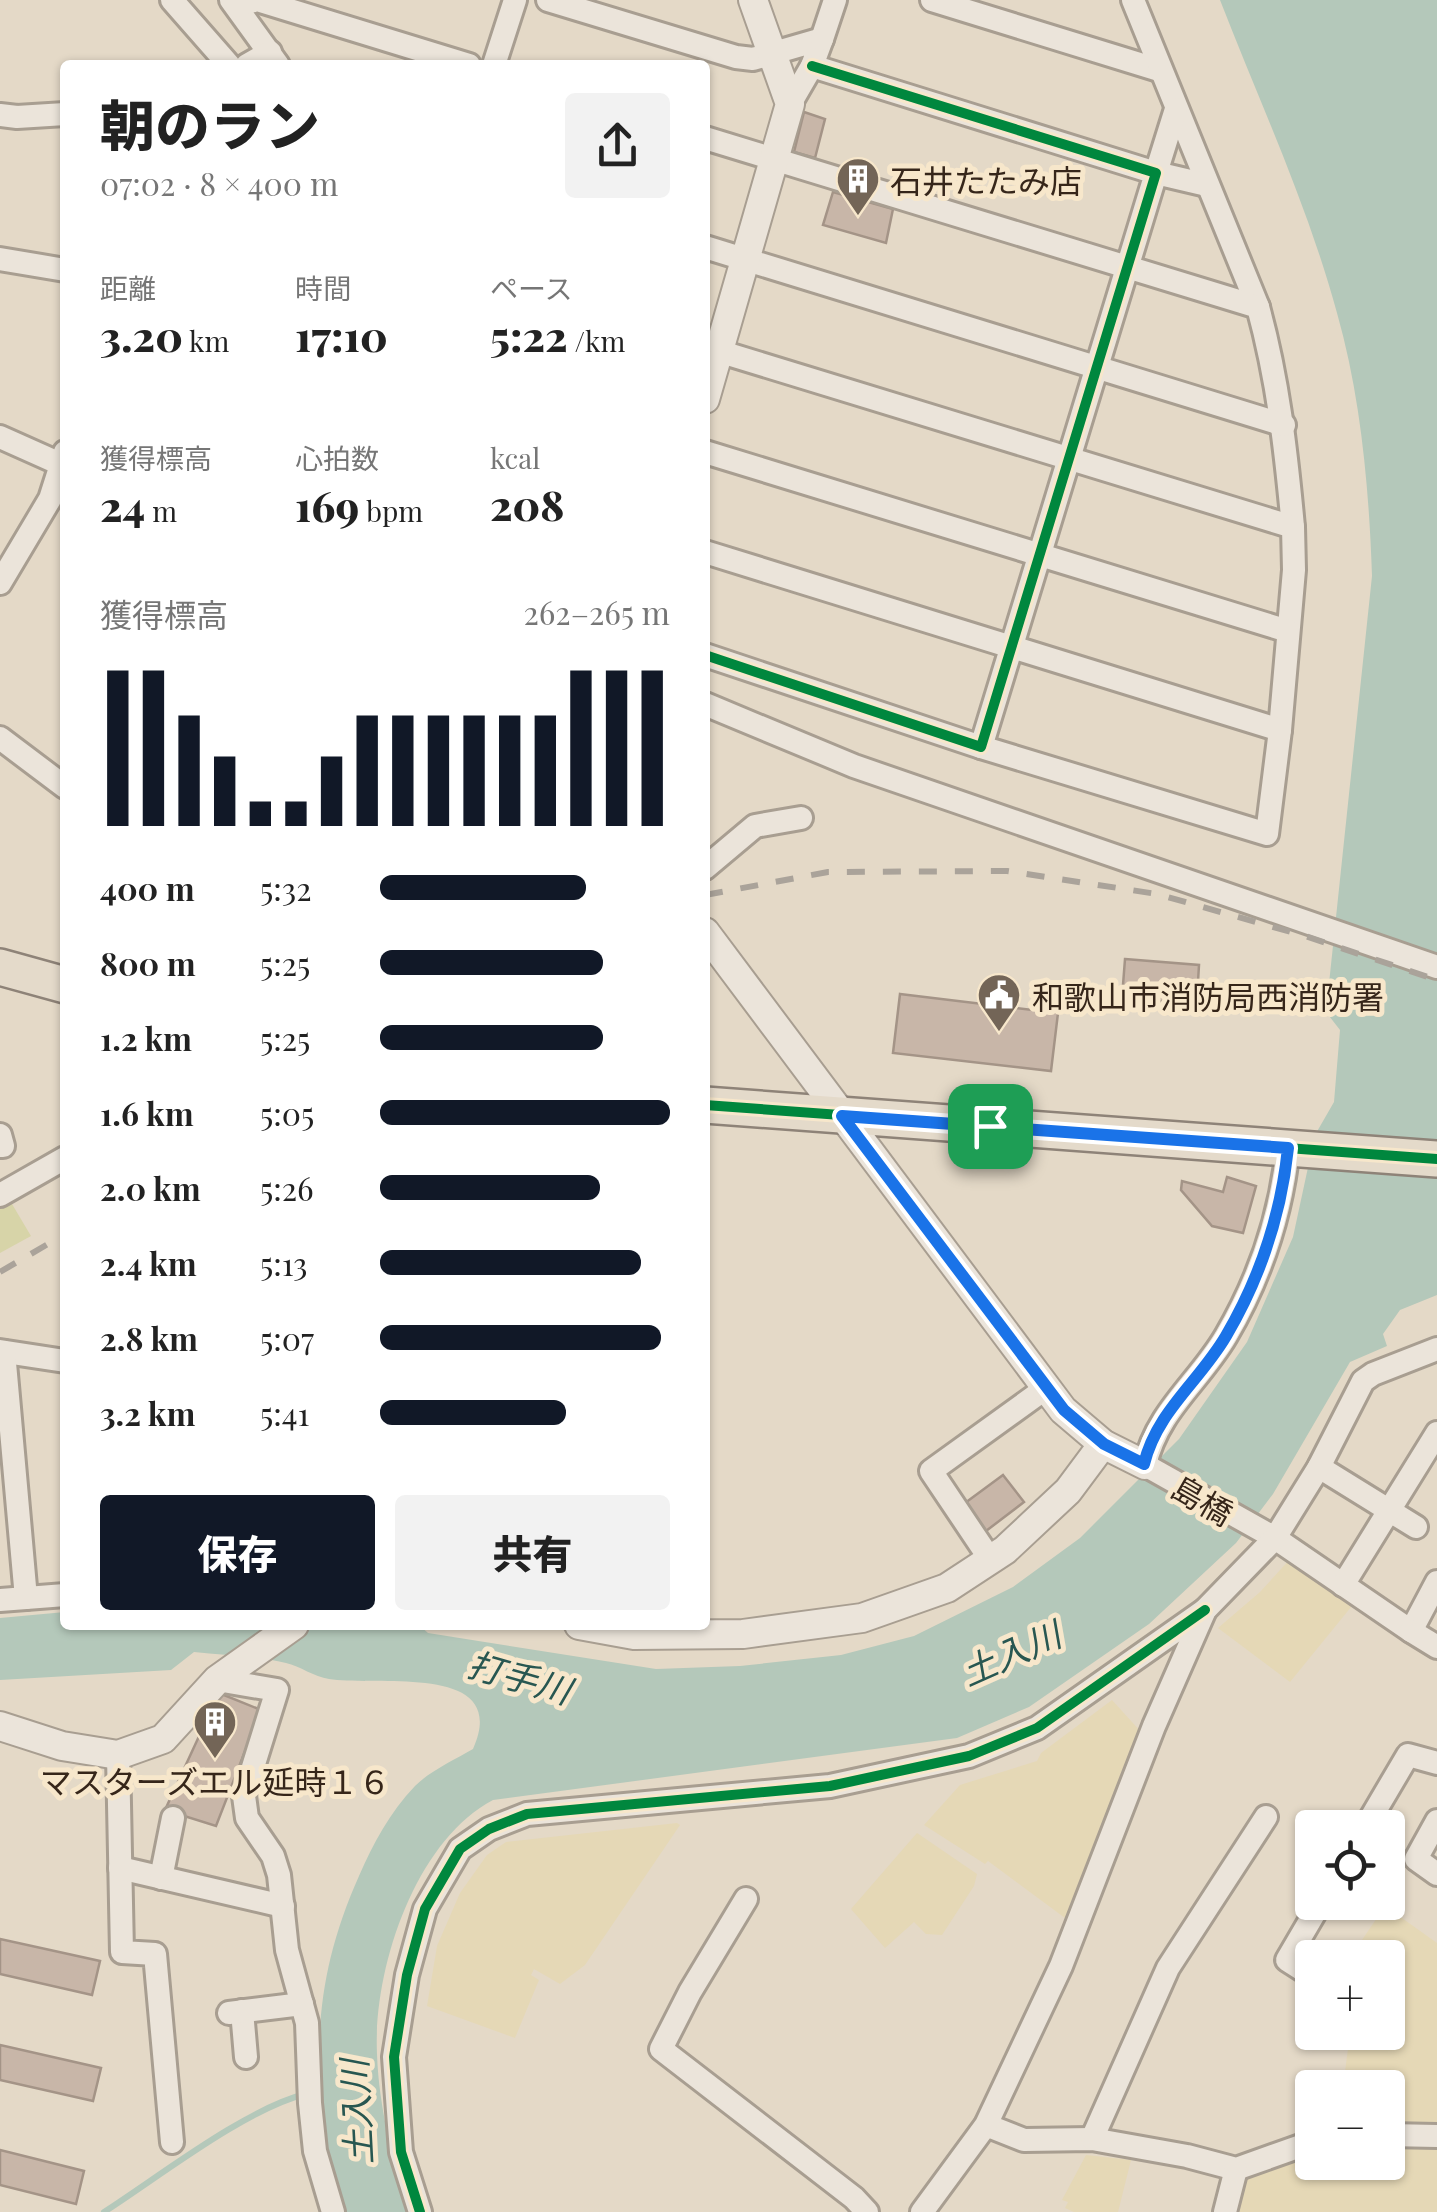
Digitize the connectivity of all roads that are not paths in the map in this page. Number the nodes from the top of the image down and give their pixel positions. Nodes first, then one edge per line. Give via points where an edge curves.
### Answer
1 (172, 0) edge
2 (515, 0) edge
3 (548, 0) edge
4 (753, 0) edge
5 (835, 0) edge
6 (932, 0) edge
7 (1134, 0) edge
8 (234, 3) edge
9 (822, 39) junction
10 (772, 54) junction
11 (274, 58) edge
12 (225, 60) edge
13 (453, 60) edge
14 (496, 60) edge
15 (812, 66) junction
16 (1160, 70) junction
17 (790, 104) junction
18 (1176, 109) junction
19 (60, 114) edge
20 (0, 115) edge
21 (710, 139) edge
22 (776, 159) junction
23 (1156, 173) junction
24 (1207, 185) junction
25 (710, 249) edge
26 (0, 260) edge
27 (747, 260) junction
28 (1127, 267) junction
29 (60, 269) edge
30 (1258, 307) junction
31 (712, 349) edge
32 (1096, 368) junction
33 (1284, 425) junction
34 (0, 437) edge
35 (710, 454) edge
36 (1067, 459) junction
37 (60, 460) edge
38 (60, 472) edge
39 (1293, 527) junction
40 (1041, 553) junction
41 (710, 554) edge
42 (0, 582) edge
43 (1288, 631) junction
44 (1012, 647) junction
45 (710, 657) edge
46 (710, 706) edge
47 (1280, 730) junction
48 (0, 738) edge
49 (981, 747) junction
50 (60, 783) edge
51 (801, 818) dead end
52 (710, 864) edge
53 (710, 939) edge
54 (0, 967) edge
55 (1437, 967) edge
56 (60, 983) edge
57 (710, 1105) edge
58 (842, 1116) junction
59 (0, 1136) edge
60 (0, 1146) edge
61 (1288, 1148) junction
62 (1437, 1159) edge
63 (60, 1161) edge
64 (0, 1196) edge
65 (1437, 1349) edge
66 (2, 1351) edge
67 (60, 1360) edge
68 (1046, 1388) junction
69 (1437, 1433) edge
70 (1104, 1444) junction
71 (1144, 1464) junction
72 (1320, 1467) junction
73 (1389, 1510) junction
74 (1416, 1526) dead end
75 (1268, 1536) junction
76 (990, 1559) junction
77 (1437, 1582) edge
78 (1343, 1585) junction
79 (60, 1595) edge
80 (26, 1598) junction
81 (0, 1600) edge
82 (1205, 1610) junction
83 (287, 1630) edge
84 (606, 1630) edge
85 (1411, 1632) junction
86 (1437, 1647) edge
87 (217, 1680) junction
88 (0, 1726) edge
89 (118, 1754) junction
90 (1437, 1763) edge
91 (1376, 1810) edge
92 (1266, 1817) dead end
93 (173, 1818) dead end
94 (1437, 1821) edge
95 (120, 1868) junction
96 (1437, 1874) edge
97 (161, 1878) junction
98 (746, 1899) dead end
99 (283, 1906) junction
100 (1295, 1946) edge
101 (1295, 1965) edge
102 (302, 2004) junction
103 (246, 2058) dead end
104 (986, 2124) junction
105 (1405, 2135) edge
106 (1437, 2136) edge
107 (1092, 2139) junction
108 (172, 2142) dead end
109 (1295, 2148) edge
110 (1236, 2169) junction
111 (332, 2212) edge
112 (420, 2212) edge
113 (867, 2212) edge
114 (922, 2212) edge
115 (1225, 2212) edge

1 - 12 street
2 - 14 street
3 - 10 street via 736,58
4 - 10 street
5 - 9 street
6 - 16 street
7 - 16 street
8 - 11 street
8 - 13 street via 257,0
9 - 10 street
9 - 15 street
10 - 17 street
15 - 17 street
15 - 23 street
16 - 18 street
17 - 22 street
18 - 23 street
18 - 24 street
19 - 20 street
21 - 22 street
22 - 27 street
22 - 28 street
23 - 24 street
23 - 28 street
24 - 30 street
25 - 27 street
26 - 29 street
27 - 31 street
27 - 32 street
28 - 30 street
28 - 32 street
30 - 33 street
31 - 36 street
32 - 33 street
32 - 36 street
33 - 39 street
34 - 37 street
35 - 40 street
36 - 39 street
36 - 40 street
38 - 42 street
39 - 43 street
40 - 43 street
40 - 44 street
41 - 44 street
43 - 47 street
44 - 47 street
44 - 49 street
45 - 49 street
46 - 55 street via 854,766
47 - 49 street via 1267,834
48 - 50 street
51 - 52 street via 755,826
53 - 58 street
54 - 56 main road
57 - 58 main road
58 - 61 main road
58 - 68 street
59 - 60 street
61 - 62 main road
61 - 71 street via 1283,1196 1261,1266 1225,1338 1151,1437
63 - 64 street
65 - 72 street via 1363,1381
66 - 67 street
66 - 80 street
68 - 70 street
68 - 76 street via 931,1471
69 - 73 street
70 - 71 street
70 - 76 street via 1068,1491
71 - 75 street, 島橋
72 - 73 street
72 - 75 street
73 - 74 street
73 - 78 street
75 - 78 street, 島橋
75 - 82 street
76 - 84 street via 947,1588 862,1618 743,1634
77 - 85 street
78 - 85 street, 島橋
79 - 80 street
80 - 81 street
82 - 104 street via 1060,1966
82 - 112 street via 1036,1728 969,1756 830,1786 527,1814 488,1829 460,1850 425,1910 394,2057 402,2152
83 - 87 street
85 - 86 street, 島橋
87 - 89 street via 163,1740
87 - 99 street via 278,1690 244,1796 246,1818 273,1856
88 - 89 street via 62,1746
89 - 95 street
90 - 91 street via 1408,1755
92 - 107 street via 1168,1968
93 - 97 street
94 - 96 street via 1416,1859
95 - 97 street
95 - 108 street via 122,1952 156,1954
97 - 99 street
98 - 113 street via 661,2049
99 - 102 street
100 - 101 street via 1287,1960
102 - 103 street via 236,2012
102 - 111 street via 316,2151
104 - 107 street via 1024,2140
104 - 114 street
105 - 106 street
107 - 110 street
109 - 110 street
110 - 115 street

